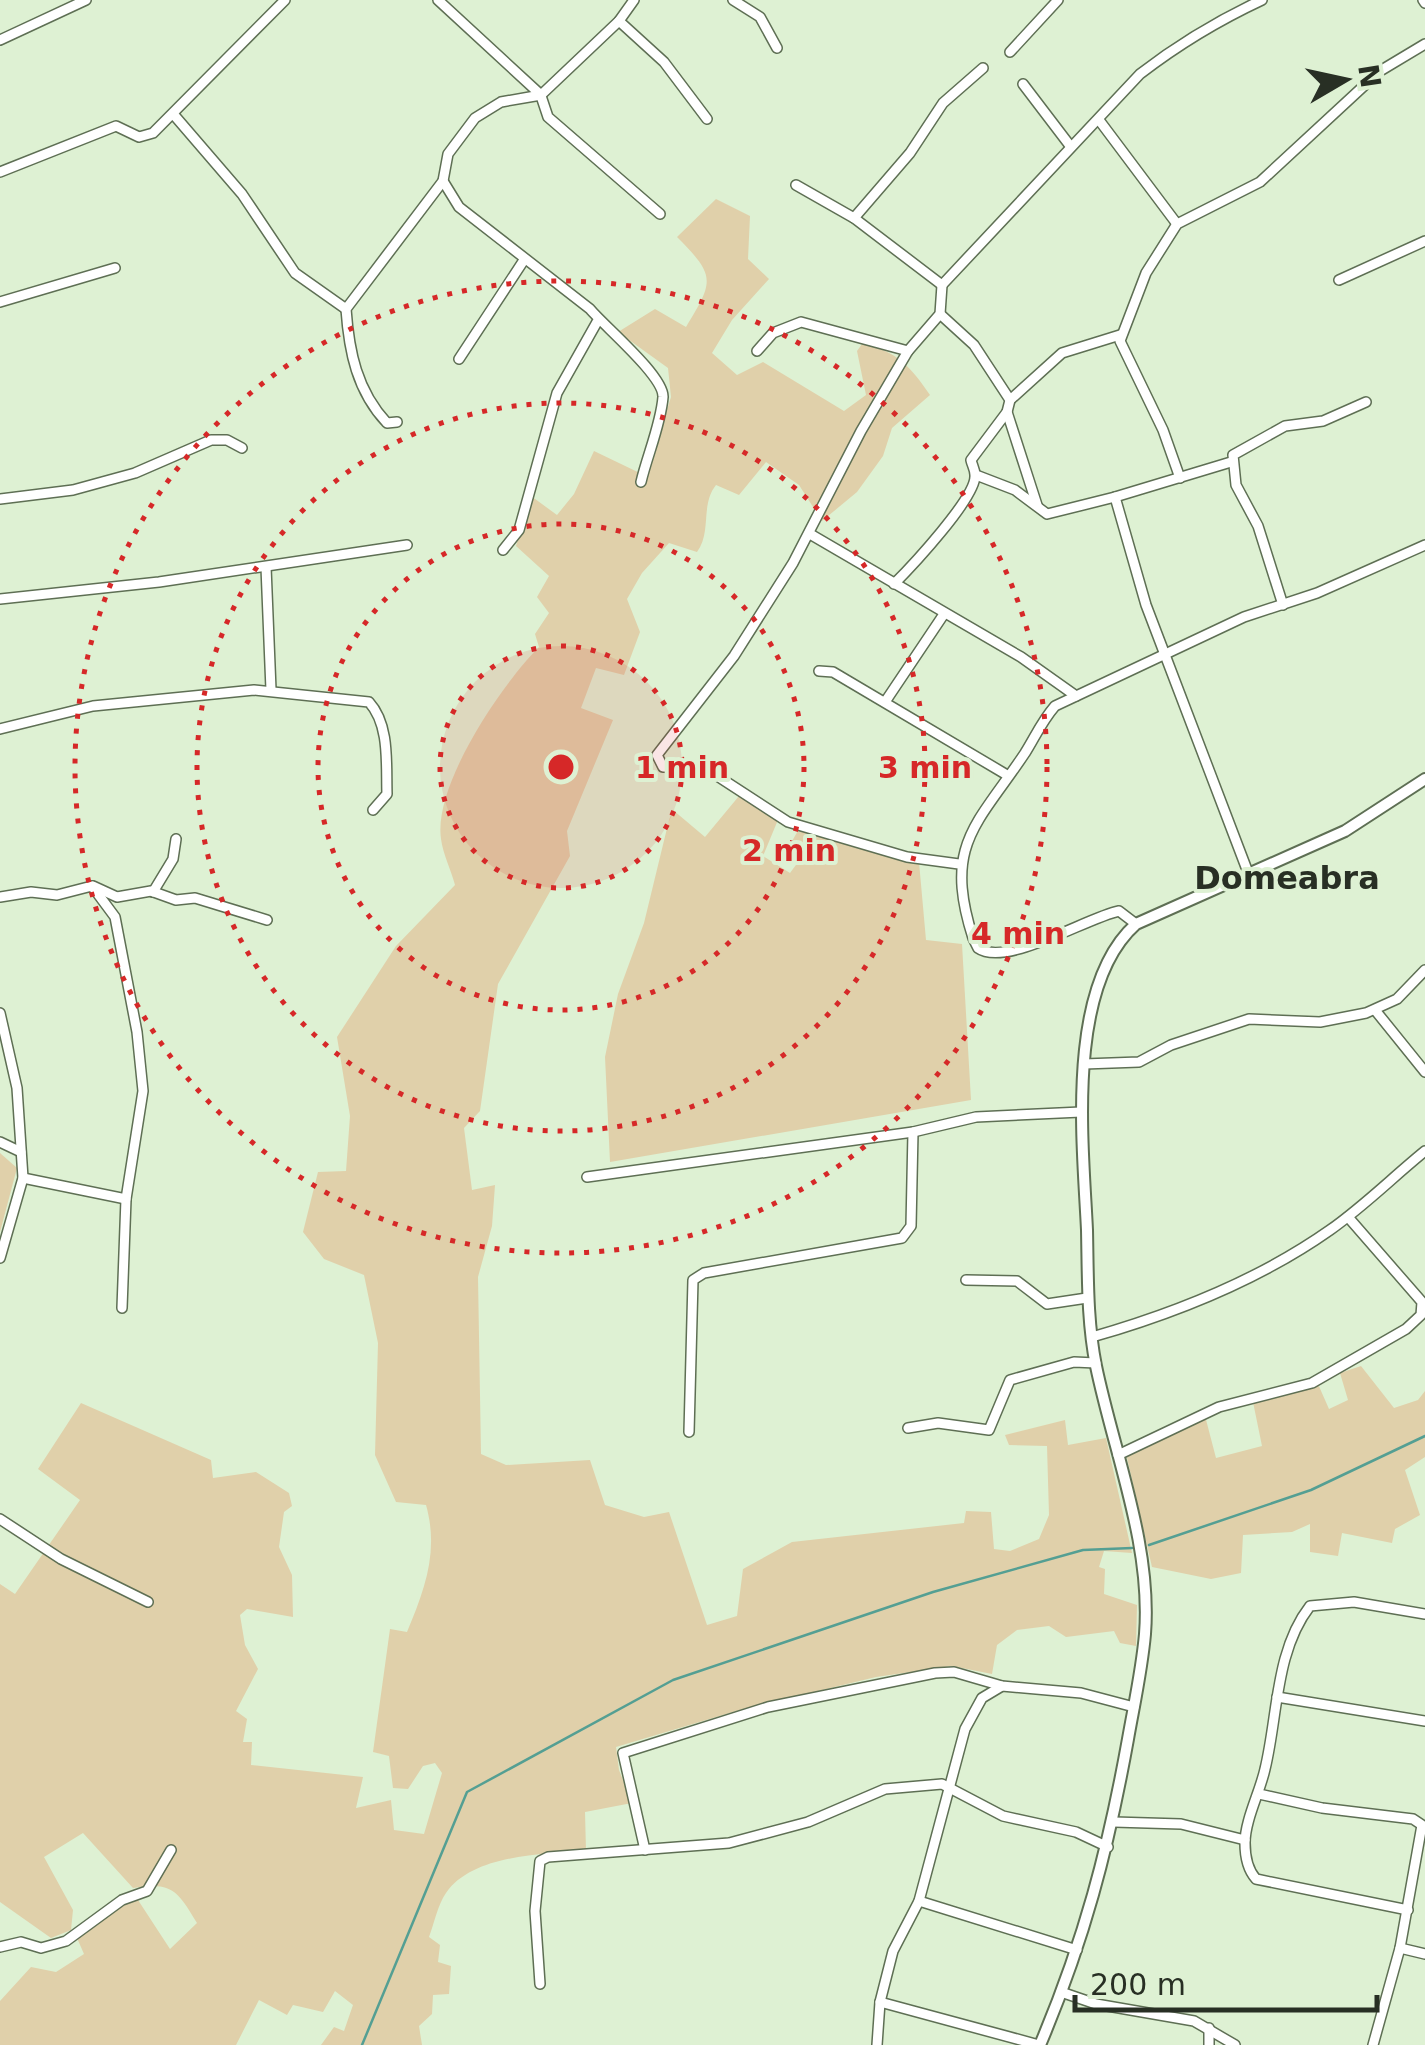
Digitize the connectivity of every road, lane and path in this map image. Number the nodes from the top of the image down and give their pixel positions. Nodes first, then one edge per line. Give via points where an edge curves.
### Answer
1 (86, 0) edge
2 (286, 0) edge
3 (438, 0) edge
4 (634, 0) edge
5 (733, 0) edge
6 (1058, 0) edge
7 (1223, 0) edge
8 (1262, 0) edge
9 (1232, 12) junction
10 (619, 21) junction
11 (0, 40) edge
12 (1425, 44) edge
13 (777, 48) dead end
14 (1010, 52) dead end
15 (984, 68) dead end
16 (1023, 84) dead end
17 (541, 96) junction
18 (174, 116) junction
19 (707, 119) dead end
20 (1099, 120) junction
21 (1071, 147) junction
22 (0, 172) edge
23 (443, 181) junction
24 (796, 185) dead end
25 (660, 214) dead end
26 (854, 218) junction
27 (1177, 224) junction
28 (1425, 241) edge
29 (524, 260) junction
30 (115, 268) dead end
31 (1339, 280) dead end
32 (942, 285) junction
33 (0, 302) edge
34 (346, 308) junction
35 (940, 314) junction
36 (596, 322) junction
37 (1120, 335) junction
38 (908, 351) junction
39 (758, 352) dead end
40 (459, 359) dead end
41 (1010, 400) junction
42 (1366, 402) dead end
43 (1007, 412) junction
44 (397, 422) dead end
45 (242, 448) dead end
46 (1231, 462) junction
47 (976, 475) junction
48 (1180, 478) junction
49 (640, 482) dead end
50 (1114, 498) junction
51 (0, 499) edge
52 (1037, 505) junction
53 (810, 534) junction
54 (407, 545) dead end
55 (1425, 545) edge
56 (503, 550) dead end
57 (266, 566) junction
58 (894, 584) junction
59 (0, 598) edge
60 (1283, 604) junction
61 (944, 614) junction
62 (1166, 653) junction
63 (819, 670) dead end
64 (271, 690) junction
65 (1076, 696) junction
66 (885, 702) junction
67 (0, 729) edge
68 (1007, 775) junction
69 (1425, 779) edge
70 (373, 810) dead end
71 (176, 840) dead end
72 (959, 864) junction
73 (1249, 875) junction
74 (92, 886) junction
75 (153, 892) junction
76 (0, 897) edge
77 (267, 920) dead end
78 (1136, 924) junction
79 (1425, 970) edge
80 (1416, 979) junction
81 (1425, 990) edge
82 (1375, 1010) junction
83 (0, 1014) edge
84 (1084, 1064) junction
85 (1425, 1072) edge
86 (1081, 1112) junction
87 (913, 1132) junction
88 (0, 1142) edge
89 (21, 1152) junction
90 (1425, 1152) edge
91 (587, 1177) dead end
92 (24, 1178) junction
93 (126, 1199) junction
94 (1348, 1217) junction
95 (0, 1258) edge
96 (966, 1280) dead end
97 (1087, 1298) junction
98 (1424, 1300) edge
99 (122, 1308) dead end
100 (1092, 1338) junction
101 (1096, 1364) junction
102 (908, 1428) dead end
103 (690, 1432) dead end
104 (1118, 1455) junction
105 (0, 1519) edge
106 (148, 1602) dead end
107 (1425, 1614) edge
108 (1002, 1686) junction
109 (1276, 1697) junction
110 (1134, 1706) junction
111 (1425, 1720) edge
112 (952, 1788) junction
113 (1259, 1794) junction
114 (1114, 1822) junction
115 (1245, 1840) junction
116 (1109, 1848) junction
117 (171, 1850) dead end
118 (644, 1850) junction
119 (919, 1902) junction
120 (1408, 1910) junction
121 (0, 1946) edge
122 (1400, 1948) junction
123 (1077, 1950) junction
124 (1425, 1954) edge
125 (540, 1984) dead end
126 (1061, 1992) junction
127 (880, 2002) junction
128 (1209, 2028) junction
129 (877, 2045) edge
130 (1040, 2045) edge
131 (1209, 2045) edge
132 (1235, 2045) edge
133 (1373, 2045) edge

1 - 11 street
2 - 18 street
3 - 17 street
4 - 10 street
5 - 13 street via 760,18
6 - 14 street
7 - 9 street
8 - 9 street
9 - 20 street via 1153,64
10 - 17 street
10 - 19 street via 664,62
12 - 27 street via 1380,71 1260,182
15 - 26 street via 943,103
16 - 21 street
17 - 23 street via 500,102 475,118 448,154
17 - 25 street via 548,117
18 - 22 street via 138,138 116,126
18 - 34 street via 242,194 295,273
20 - 21 street
20 - 27 street
21 - 32 street
23 - 29 street via 459,207
23 - 34 street
24 - 26 street
26 - 32 street
27 - 37 street
28 - 31 street
29 - 36 street via 590,309
29 - 40 street
30 - 33 street
32 - 35 street
34 - 44 street via 348,348 361,386 388,424
35 - 38 street
35 - 41 street via 974,345
36 - 49 street via 610,328 655,376 664,395
36 - 56 street via 557,393 518,530
37 - 41 street via 1062,353
37 - 48 street
38 - 39 street via 801,322 772,333
38 - 53 street
41 - 43 street
42 - 46 street via 1261,436 1239,448
43 - 47 street via 971,460
43 - 52 street
45 - 51 street via 211,440 135,473
46 - 48 street
46 - 60 street
47 - 52 street
47 - 58 street via 924,555
48 - 50 street
50 - 52 street via 1047,514
50 - 62 street
53 - 58 street
53 - 72 street via 734,656 660,747 659,762 674,770 705,768 788,822 907,857
54 - 57 street
55 - 60 street
57 - 59 street
57 - 64 street
58 - 61 street
60 - 62 street
61 - 65 street
61 - 66 street
62 - 65 street
62 - 73 street
63 - 66 street
64 - 67 street via 93,706
64 - 70 street via 369,702 380,714 387,794
65 - 68 street via 1042,720
66 - 68 street
68 - 72 street via 982,809
69 - 73 street via 1358,824
71 - 75 street
72 - 78 street via 970,930 984,952 1073,931 1109,913 1120,912
73 - 78 street
74 - 75 street via 118,897
74 - 76 street
74 - 93 street via 115,917 138,1032 143,1091
75 - 77 street
78 - 84 street via 1108,959
79 - 80 street
80 - 81 street
80 - 82 street
82 - 84 street via 1320,1022 1236,1022 1140,1062
82 - 85 street
83 - 89 street via 17,1088
84 - 86 street
86 - 87 street via 976,1117
86 - 97 street
87 - 91 street
87 - 103 street via 911,1226 902,1238 693,1280
88 - 89 street
89 - 92 street
90 - 94 street
92 - 93 street
92 - 95 street
93 - 99 street
94 - 98 street
94 - 100 street via 1212,1295
96 - 97 street via 1017,1280 1048,1304
97 - 100 street
98 - 104 street via 1421,1315 1406,1329 1330,1374 1220,1407
100 - 101 street
101 - 102 street via 1074,1362 1010,1380 988,1430 938,1423
101 - 104 street
104 - 110 street via 1145,1612
105 - 106 street via 61,1559
107 - 109 street via 1354,1602 1310,1606
108 - 110 street
108 - 112 street via 982,1698 965,1728
108 - 118 street via 935,1673 768,1707 636,1745 623,1752
109 - 111 street
109 - 113 street
110 - 114 street
112 - 116 street via 1003,1816 1076,1832
112 - 118 street via 885,1789 778,1831 688,1850
112 - 119 street
113 - 115 street
113 - 120 street via 1422,1824
114 - 115 street via 1182,1824
114 - 116 street
115 - 120 street via 1256,1879
116 - 123 street
117 - 121 street via 147,1891 122,1900 66,1941 41,1948 21,1942
118 - 125 street via 540,1861 534,1911
119 - 123 street
119 - 127 street via 893,1951
120 - 122 street
122 - 124 street
122 - 133 street
123 - 126 street
126 - 128 street
126 - 130 street
127 - 129 street
127 - 130 street
128 - 131 street
128 - 132 street

